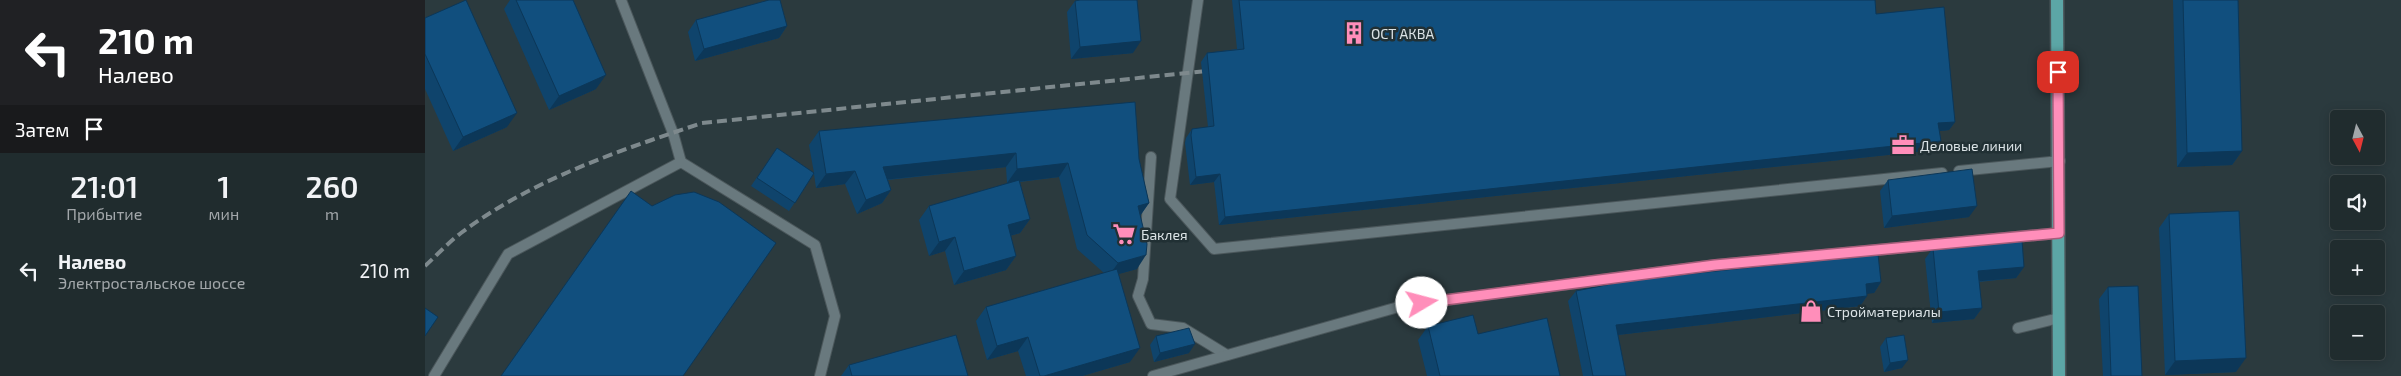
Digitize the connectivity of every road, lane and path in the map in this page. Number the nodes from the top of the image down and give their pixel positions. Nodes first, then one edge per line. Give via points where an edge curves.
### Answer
1 (621, 0) edge
2 (1198, 0) edge
3 (2057, 0) edge
4 (1151, 157) dead end
5 (2059, 161) junction
6 (681, 162) junction
7 (2059, 233) junction
8 (2059, 318) junction
9 (2018, 328) dead end
10 (1227, 355) junction
11 (434, 376) edge
12 (820, 376) edge
13 (1153, 376) edge
14 (2059, 376) edge

1 - 6 lane via 673,133
2 - 5 lane via 1170,199 1214,249
3 - 5 main road
4 - 10 lane via 1143,279 1138,296 1151,324 1183,328
5 - 7 main road
6 - 11 lane via 508,254
6 - 12 lane via 815,245 835,316
7 - 8 main road
7 - 10 lane via 1715,265 1402,306
8 - 9 lane
8 - 14 main road
10 - 13 lane

